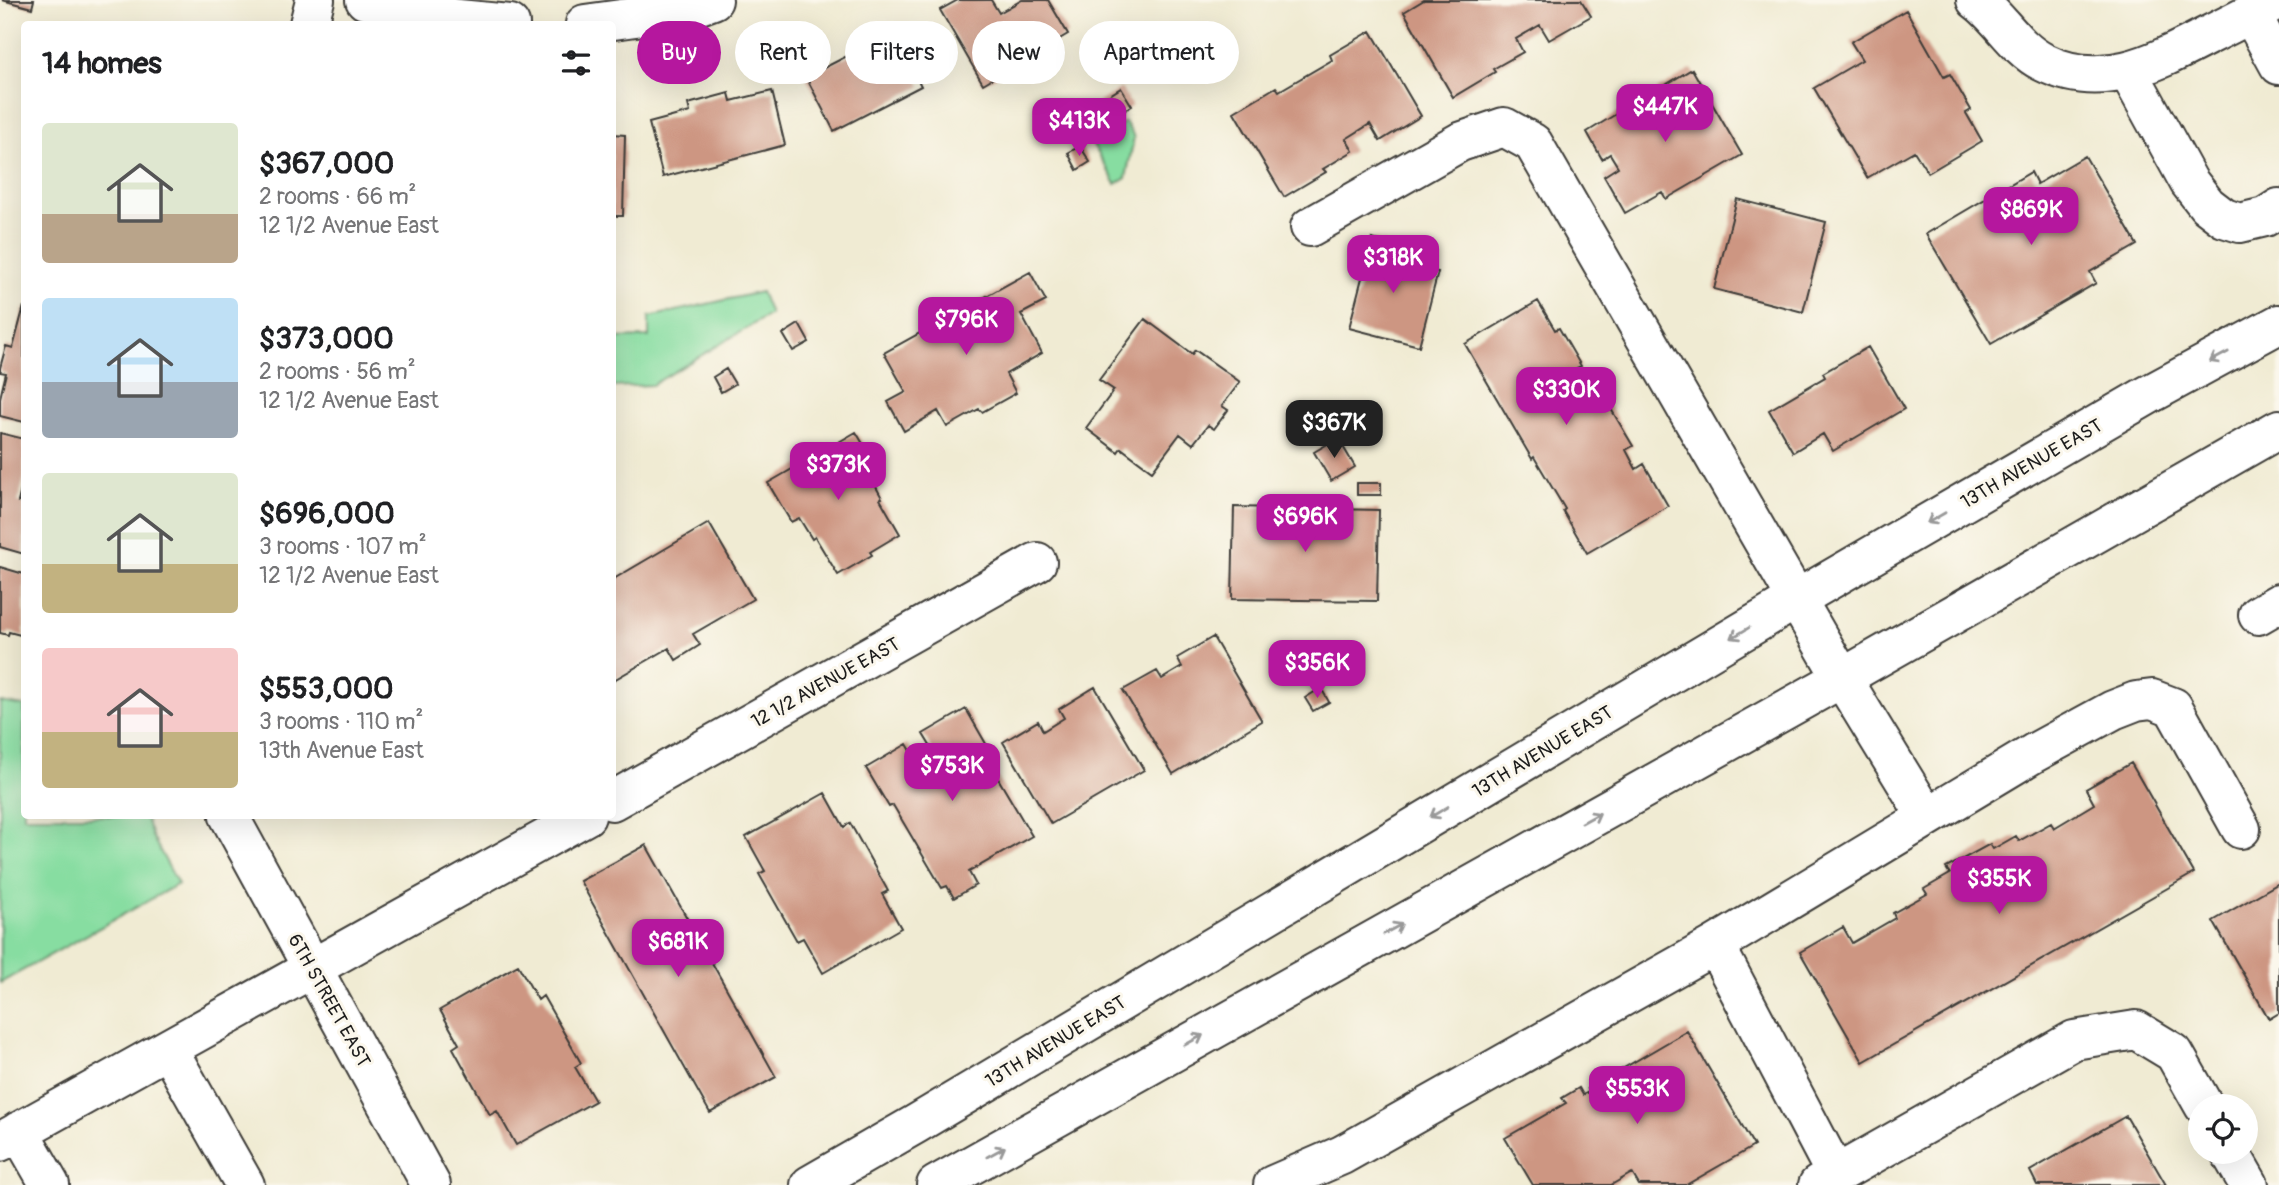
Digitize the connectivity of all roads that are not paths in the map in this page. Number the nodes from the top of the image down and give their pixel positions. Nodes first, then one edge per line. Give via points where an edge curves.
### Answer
1 (315, 0) edge
2 (365, 0) edge
3 (713, 0) edge
4 (1976, 0) edge
5 (2264, 7) edge
6 (310, 21) edge
7 (479, 21) edge
8 (607, 21) edge
9 (2279, 65) edge
10 (2128, 71) junction
11 (2279, 208) edge
12 (1310, 227) dead end
13 (2279, 324) edge
14 (2279, 429) edge
15 (1037, 562) dead end
16 (1797, 599) junction
17 (1842, 678) junction
18 (616, 799) edge
19 (1927, 817) junction
20 (231, 819) edge
21 (581, 819) edge
22 (2241, 829) dead end
23 (1715, 945) junction
24 (313, 969) junction
25 (168, 1049) junction
26 (2197, 1094) edge
27 (10, 1136) edge
28 (2237, 1164) edge
29 (1334, 1173) edge
30 (1827, 1180) edge
31 (50, 1185) edge
32 (245, 1185) edge
33 (431, 1185) edge
34 (810, 1185) edge
35 (936, 1185) edge
36 (1273, 1185) edge
37 (2249, 1185) edge

1 - 6 main road
2 - 7 main road
3 - 8 main road via 686,10
4 - 10 main road via 2041,61 2088,75
5 - 9 main road
5 - 10 main road via 2160,61
10 - 11 main road via 2189,183 2207,205 2224,218 2241,223
12 - 16 main road via 1460,142 1504,127 1533,144
13 -> 16 main road, 13TH AVENUE EAST
14 - 17 main road
15 - 18 main road, 12 1/2 AVENUE EAST
16 - 17 main road
16 -> 34 main road, 13TH AVENUE EAST
17 - 19 main road
35 -> 17 main road
19 - 22 main road via 2113,710 2152,699 2172,707
19 - 23 main road
20 - 24 main road, 6TH STREET EAST
21 - 24 main road
23 - 29 main road
23 - 30 main road
24 - 25 main road
24 - 33 main road, 6TH STREET EAST
25 - 27 main road
25 - 32 main road
26 - 30 main road via 2174,1053 2136,1030 2074,1040
27 - 31 main road
28 - 37 main road
29 - 36 main road

